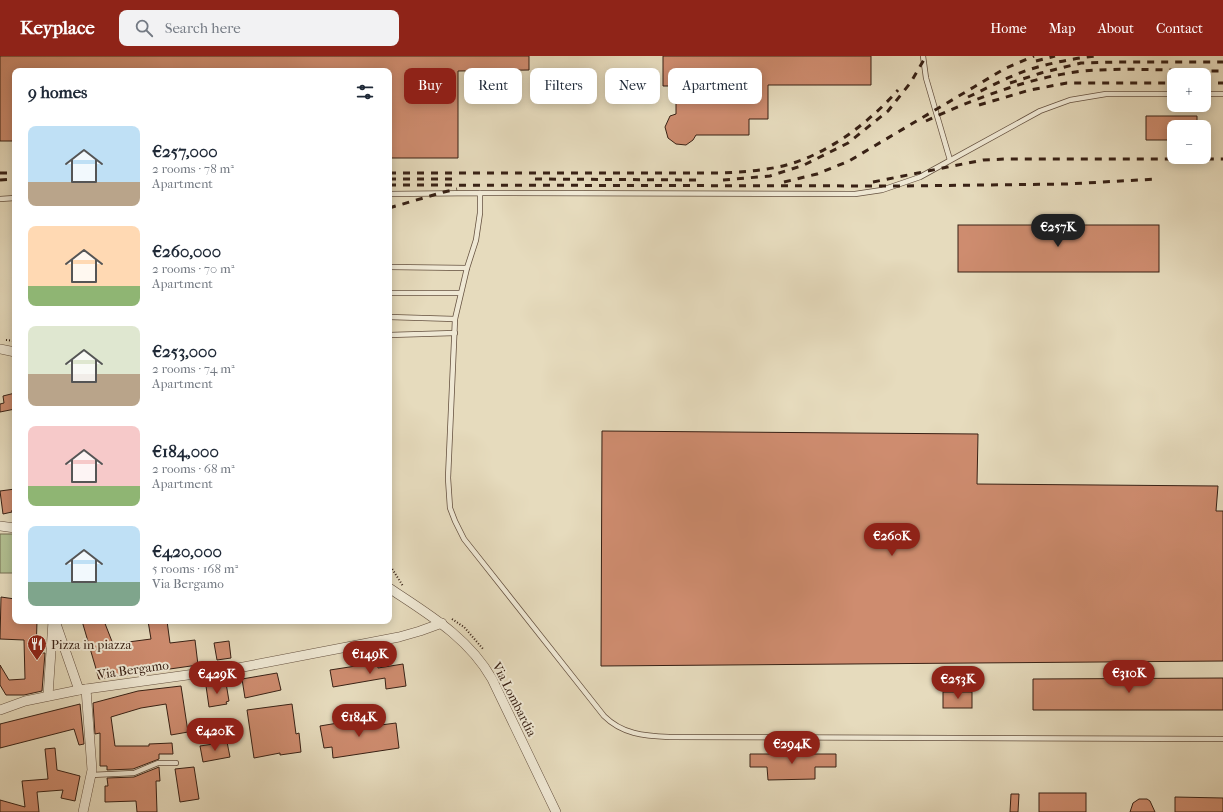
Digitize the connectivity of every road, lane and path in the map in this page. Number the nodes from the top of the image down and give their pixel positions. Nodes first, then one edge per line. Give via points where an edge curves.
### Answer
1 (923, 56) edge
2 (1167, 94) edge
3 (1211, 94) edge
4 (1223, 94) edge
5 (950, 160) junction
6 (480, 193) junction
7 (392, 194) edge
8 (12, 198) edge
9 (0, 199) edge
10 (392, 267) edge
11 (467, 268) junction
12 (392, 293) edge
13 (460, 294) junction
14 (392, 317) edge
15 (455, 319) junction
16 (455, 333) junction
17 (392, 335) edge
18 (0, 339) edge
19 (12, 341) edge
20 (0, 349) edge
21 (12, 351) edge
22 (0, 526) edge
23 (12, 528) edge
24 (392, 590) edge
25 (442, 623) junction
26 (54, 624) edge
27 (55, 624) edge
28 (66, 651) junction
29 (51, 653) junction
30 (82, 690) junction
31 (48, 696) junction
32 (0, 710) edge
33 (1223, 739) edge
34 (176, 763) dead end
35 (91, 774) junction
36 (83, 812) edge
37 (556, 812) edge

1 - 5 lane via 926,78
2 - 5 lane via 1106,94 1070,100 1040,111
3 - 4 lane
5 - 6 lane via 920,177 882,190 855,194
6 - 7 lane
6 - 11 lane via 476,240
8 - 9 lane
10 - 11 lane
11 - 13 lane
12 - 13 lane
13 - 15 lane
14 - 15 lane
15 - 16 lane
16 - 17 lane
16 - 33 lane via 448,485 450,508 455,521 464,538 500,586 604,716 616,727 638,734 669,737
18 - 19 path
20 - 21 street
22 - 23 street
24 - 25 street, Via Lombardia
25 - 30 street, Via Bergamo via 399,637 246,666
25 - 37 street, Via Lombardia via 468,646 488,672
26 - 29 street
27 - 28 street
28 - 29 street
28 - 30 street
29 - 31 street
30 - 31 street, Via Bergamo
30 - 35 street
31 - 32 street, Via Bergamo
34 - 35 lane via 158,763 134,773
35 - 36 street

